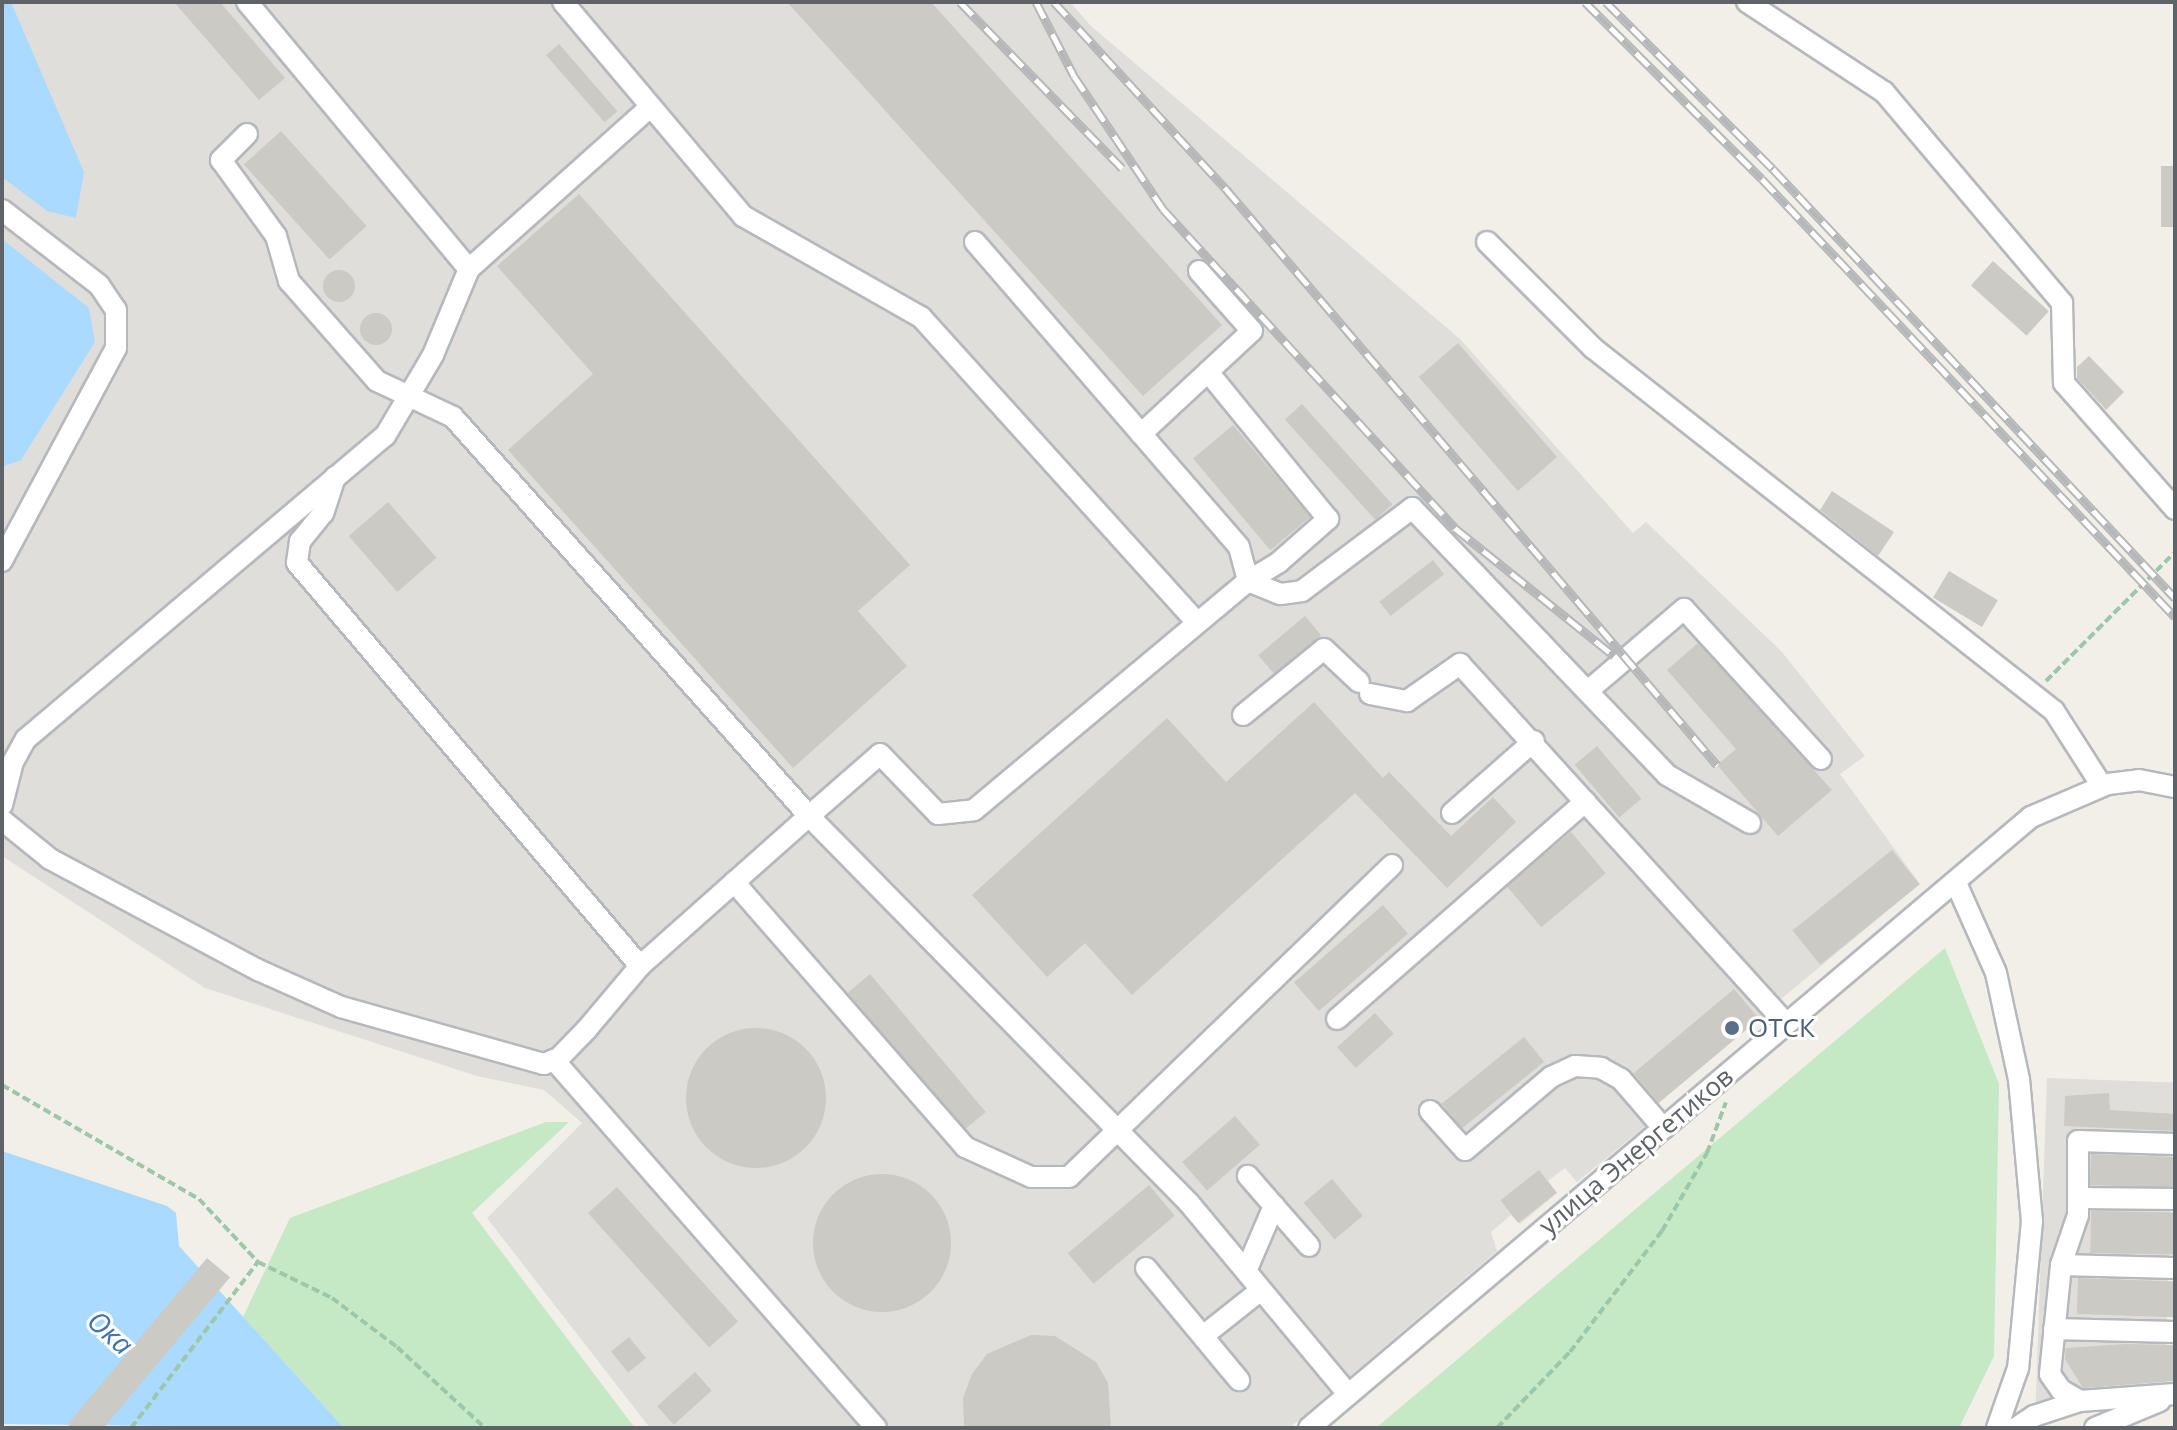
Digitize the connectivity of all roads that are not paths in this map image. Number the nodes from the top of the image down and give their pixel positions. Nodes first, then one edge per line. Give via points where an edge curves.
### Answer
1 (247, 2) edge
2 (563, 2) edge
3 (1747, 2) edge
4 (648, 109) junction
5 (247, 134) dead end
6 (2, 210) edge
7 (975, 242) dead end
8 (1487, 242) dead end
9 (469, 269) junction
10 (1199, 271) dead end
11 (1208, 372) junction
12 (411, 397) junction
13 (1141, 434) junction
14 (335, 477) junction
15 (2175, 509) edge
16 (9, 525) edge
17 (2, 561) edge
18 (1248, 581) junction
19 (1196, 621) junction
20 (1589, 690) junction
21 (1243, 715) dead end
22 (1534, 741) junction
23 (1821, 759) dead end
24 (2102, 786) junction
25 (2175, 787) edge
26 (1585, 802) junction
27 (2, 805) edge
28 (1452, 813) dead end
29 (809, 816) junction
30 (2, 820) edge
31 (1750, 823) dead end
32 (1392, 865) dead end
33 (734, 882) junction
34 (1956, 883) junction
35 (640, 966) junction
36 (1337, 1019) dead end
37 (1786, 1023) junction
38 (554, 1060) junction
39 (1430, 1111) dead end
40 (1663, 1128) junction
41 (1121, 1131) junction
42 (2174, 1144) edge
43 (1248, 1176) dead end
44 (2079, 1198) junction
45 (2175, 1199) edge
46 (1274, 1206) junction
47 (1309, 1246) dead end
48 (2061, 1265) junction
49 (1146, 1268) dead end
50 (2175, 1268) edge
51 (1246, 1271) junction
52 (1261, 1290) junction
53 (2054, 1329) junction
54 (2175, 1332) edge
55 (1203, 1336) junction
56 (1239, 1380) dead end
57 (1348, 1394) junction
58 (2175, 1394) edge
59 (2080, 1401) junction
60 (876, 1428) edge
61 (1309, 1428) edge
62 (1997, 1428) edge
63 (2016, 1428) edge
64 (2095, 1428) edge

1 - 9 street
2 - 4 street
3 - 15 street via 1884,92 2062,303 2064,383
4 - 9 street
4 - 19 street via 743,216 921,317
5 - 12 street via 221,160 276,236 289,281 377,381
6 - 16 street via 99,285 116,310 116,348
7 - 13 street
8 - 24 street via 1593,348 2033,694 2074,734
9 - 12 street
10 - 11 street via 1252,331
11 - 13 street
11 - 18 street via 1328,519 1278,563
12 - 14 street via 385,436
12 - 29 street via 453,417
13 - 18 street via 1239,547
14 - 27 street via 26,739 13,762
14 - 35 street via 323,513 300,541 297,563
16 - 17 street
18 - 19 street
18 - 20 street via 1281,594 1302,591 1412,508
19 - 29 street via 974,810 938,814 880,754
20 - 23 street via 1684,609
20 - 31 street via 1667,775
21 - 22 street via 1324,649 1364,688 1407,701 1460,664
22 - 26 street
22 - 28 street
24 - 25 street, улица Энергетиков via 2139,780
24 - 34 street, улица Энергетиков via 2031,817
26 - 36 street
26 - 37 street
29 - 33 street
29 - 41 street
30 - 38 street via 50,859 258,970 341,1007 532,1063
32 - 41 street
33 - 35 street
33 - 41 street via 965,1147 1031,1177 1069,1177
34 - 37 street, улица Энергетиков
34 - 62 street via 1996,973 2019,1079 2032,1221 2018,1368
35 - 38 street
37 - 40 street, улица Энергетиков
38 - 60 street
39 - 40 street via 1465,1150 1551,1077 1575,1066 1601,1068 1621,1079
40 - 57 street, улица Энергетиков
41 - 51 street
42 - 44 street via 2078,1141
43 - 46 street
44 - 45 street
44 - 48 street
46 - 47 street
46 - 51 street
48 - 50 street
48 - 53 street
49 - 55 street
51 - 52 street
52 - 55 street
52 - 57 street
53 - 54 street
53 - 59 street via 2050,1374 2061,1390
55 - 56 street
57 - 61 street, улица Энергетиков
58 - 59 street
58 - 64 street
59 - 63 street via 2034,1416

